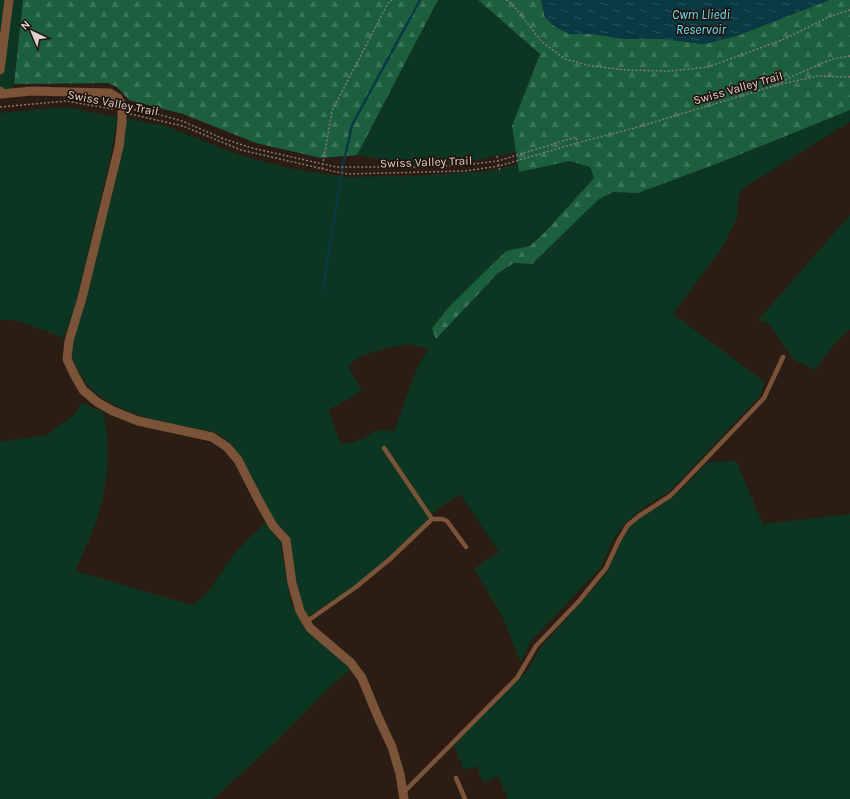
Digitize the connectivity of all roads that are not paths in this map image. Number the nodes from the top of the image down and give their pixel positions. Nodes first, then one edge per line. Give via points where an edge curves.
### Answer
1 (9, 0) edge
2 (0, 70) edge
3 (0, 91) edge
4 (783, 357) dead end
5 (384, 448) dead end
6 (432, 519) junction
7 (466, 547) dead end
8 (306, 622) junction
9 (456, 778) dead end
10 (404, 796) edge
11 (465, 799) edge

1 - 2 street
3 - 8 street, bridge via 2,94 31,91 110,93 118,98 122,122 119,147 69,341 67,359 83,390 113,411 138,421 212,437 226,447 241,466 273,526 286,540 292,583
4 - 10 lane via 764,398 680,487 628,525 618,540 606,568 536,646 517,678
5 - 6 lane
6 - 7 lane via 442,518 447,521
6 - 8 lane via 356,587
8 - 10 street via 351,663 362,678 392,747
9 - 11 lane

